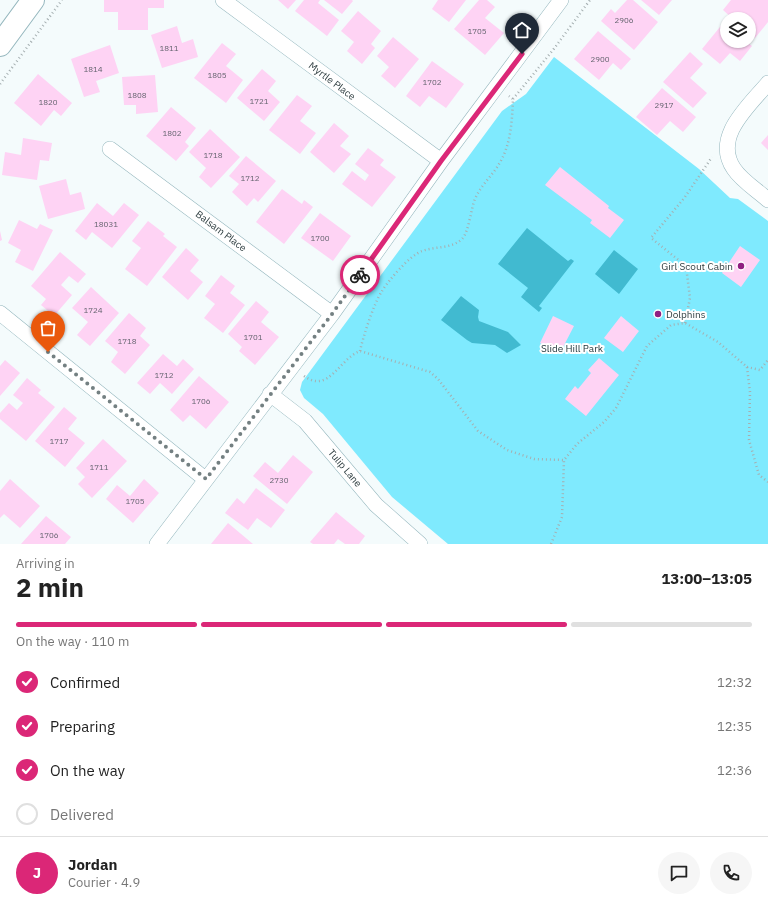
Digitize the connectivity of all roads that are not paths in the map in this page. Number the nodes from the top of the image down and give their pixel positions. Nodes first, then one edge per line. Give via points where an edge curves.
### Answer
1 (33, 0) edge
2 (223, 0) edge
3 (553, 3) edge
4 (0, 45) edge
5 (768, 83) edge
6 (110, 149) dead end
7 (441, 161) junction
8 (768, 200) edge
9 (0, 313) edge
10 (332, 314) junction
11 (270, 394) junction
12 (206, 479) junction
13 (415, 542) edge
14 (156, 544) edge

1 - 4 main road
2 - 7 street, Myrtle Place
3 - 7 street via 498,86
5 - 8 street via 729,132 726,145 728,158 734,170
6 - 10 street, Balsam Place
7 - 10 street
9 - 12 street
10 - 11 street
11 - 12 street
11 - 13 street, Tulip Lane via 305,421 376,505
12 - 14 street

